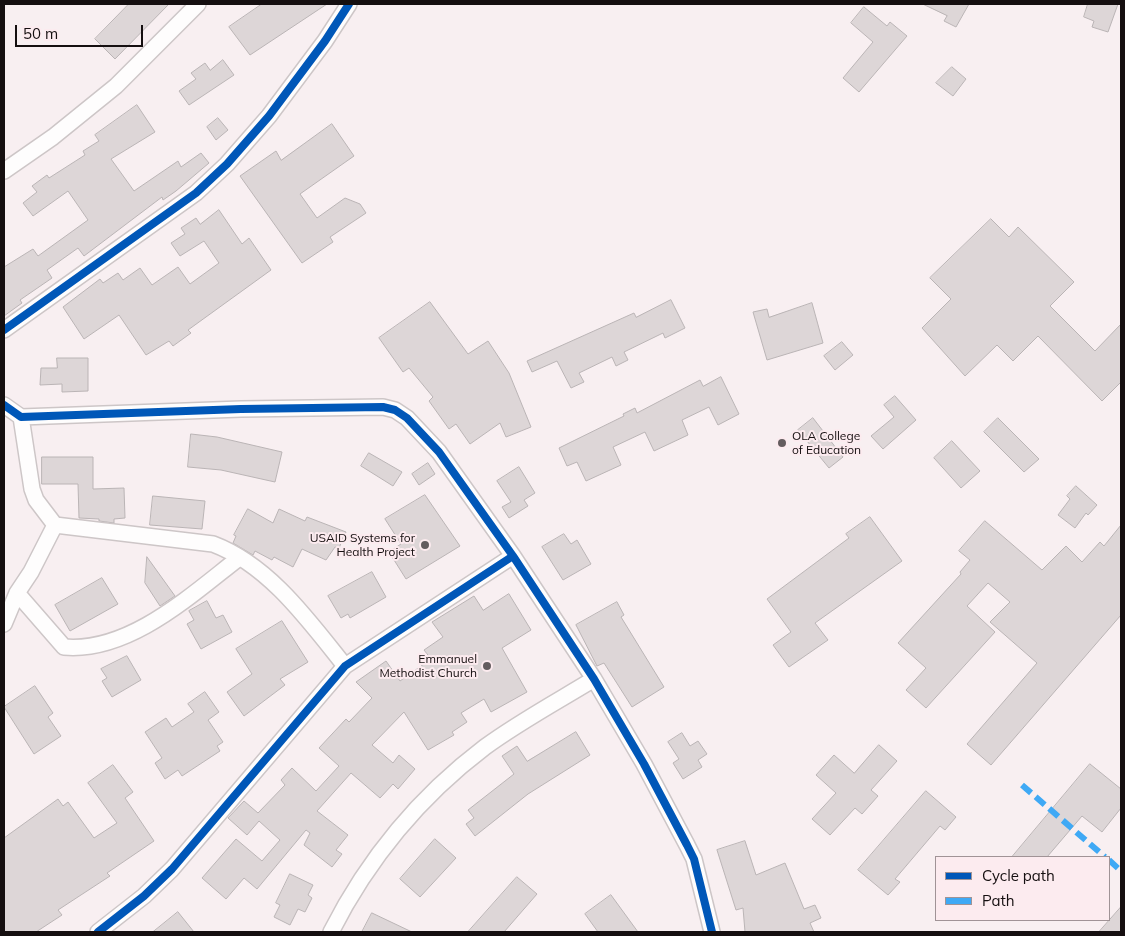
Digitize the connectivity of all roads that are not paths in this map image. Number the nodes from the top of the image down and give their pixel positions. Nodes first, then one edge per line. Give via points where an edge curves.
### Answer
1 (198, 4) edge
2 (349, 4) edge
3 (4, 171) edge
4 (4, 330) edge
5 (4, 406) edge
6 (21, 417) junction
7 (54, 525) junction
8 (513, 556) junction
9 (239, 558) junction
10 (17, 593) junction
11 (4, 624) edge
12 (345, 666) junction
13 (594, 680) junction
14 (98, 932) edge
15 (331, 932) edge
16 (712, 932) edge

1 - 3 street via 116,86 53,138
2 - 4 street via 269,116 227,164 196,193
5 - 6 street
6 - 7 street via 32,489
6 - 8 street via 240,409 383,407 395,410 424,434 439,452
7 - 9 street via 213,544
7 - 10 street
8 - 12 street
8 - 13 street
9 - 10 street via 187,599 144,626 98,644 77,648 64,647
9 - 12 street via 255,569 308,620
10 - 11 street
12 - 14 street via 172,869
13 - 15 street via 485,747 451,775 389,838 347,900
13 - 16 street via 688,845

